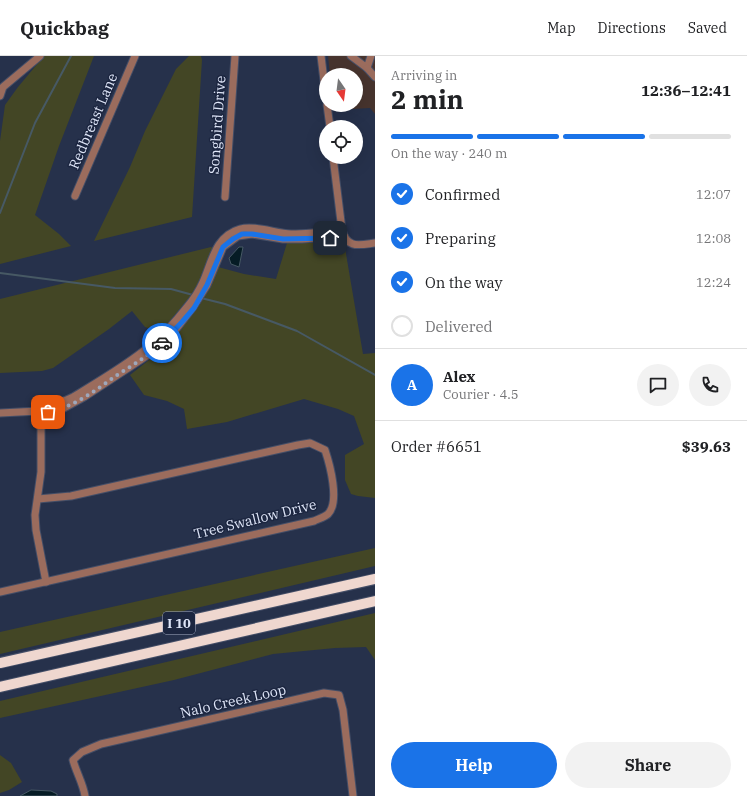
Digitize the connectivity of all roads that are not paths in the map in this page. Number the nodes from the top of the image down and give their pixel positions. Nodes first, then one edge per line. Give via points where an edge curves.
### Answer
1 (40, 56) edge
2 (135, 56) edge
3 (235, 56) edge
4 (322, 56) edge
5 (351, 56) edge
6 (370, 56) edge
7 (323, 68) edge
8 (367, 68) junction
9 (375, 77) edge
10 (0, 96) edge
11 (334, 164) edge
12 (75, 196) dead end
13 (225, 197) dead end
14 (343, 233) junction
15 (375, 243) edge
16 (38, 411) junction
17 (0, 413) edge
18 (38, 499) junction
19 (375, 579) edge
20 (46, 582) junction
21 (0, 592) edge
22 (375, 601) edge
23 (0, 664) edge
24 (0, 687) edge
25 (85, 796) edge
26 (353, 796) edge

1 - 10 street via 3,87
2 - 12 street, Redbreast Lane
3 - 13 street, Songbird Drive
4 - 7 street
5 - 8 street
6 - 8 street
8 - 9 street
11 - 14 street
14 - 15 street via 349,242 356,245
14 - 16 street via 271,235 248,228 231,233 216,248 205,285 191,306 169,329 119,371 83,394
16 - 17 street
16 - 18 street via 41,429 41,472
18 - 20 street via 36,530
18 - 20 street, Tree Swallow Drive via 71,496 310,443 325,450 330,463 334,490 333,503 328,514 314,521
19 - 23 highway, I 10
20 - 21 street, Tree Swallow Drive
22 - 24 highway, I 10
25 - 26 street, Nalo Creek Loop via 74,760 82,752 116,740 324,693 339,695

